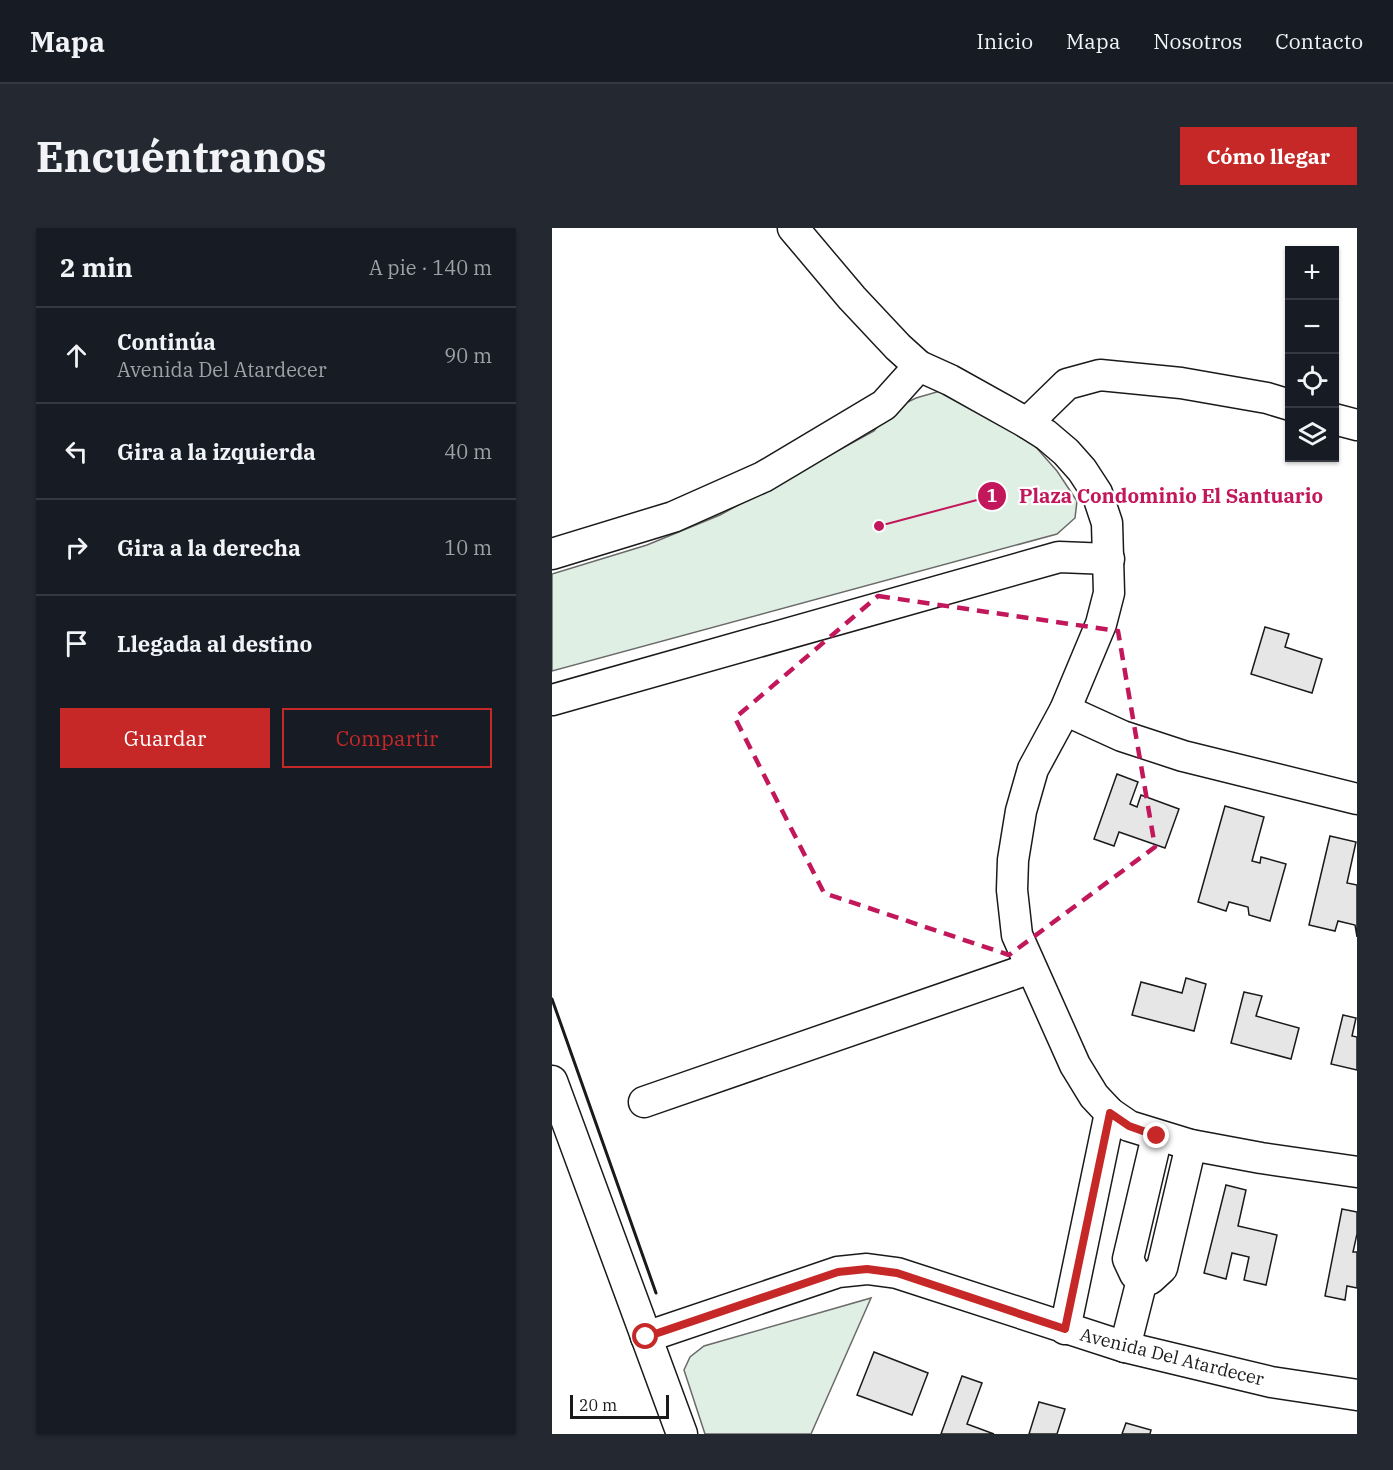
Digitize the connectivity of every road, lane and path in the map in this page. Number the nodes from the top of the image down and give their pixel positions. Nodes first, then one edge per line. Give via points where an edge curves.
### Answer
1 (793, 228) edge
2 (919, 366) junction
3 (1285, 404) edge
4 (1339, 420) edge
5 (1027, 423) junction
6 (1357, 425) edge
7 (552, 554) edge
8 (1110, 559) junction
9 (552, 700) edge
10 (1065, 710) junction
11 (1357, 799) edge
12 (1031, 968) junction
13 (552, 1081) edge
14 (644, 1102) dead end
15 (1110, 1113) junction
16 (1157, 1136) junction
17 (1191, 1145) junction
18 (1357, 1172) edge
19 (1142, 1280) junction
20 (1065, 1329) junction
21 (646, 1337) junction
22 (1125, 1347) junction
23 (1357, 1395) edge
24 (682, 1434) edge

1 - 2 street via 852,298
2 - 5 street
2 - 7 street via 884,405 763,477 673,517
3 - 5 street via 1181,383 1100,375 1067,384
4 - 6 street
5 - 8 street via 1066,452 1097,493 1107,523
8 - 9 street via 1059,557
8 - 10 street via 1109,593 1101,624
10 - 11 street via 1122,736 1183,756
10 - 12 street via 1033,769 1016,833 1014,912 1017,935
12 - 14 street
12 - 15 street via 1075,1065
13 - 21 street
15 - 16 street via 1129,1126
15 - 20 street
16 - 17 street
16 - 19 street via 1128,1259 1134,1274
17 - 18 street
17 - 19 street via 1162,1268 1150,1279
19 - 22 street
20 - 21 street, Avenida Del Atardecer via 897,1273 867,1269 838,1272
20 - 22 street, Avenida Del Atardecer
21 - 24 street
22 - 23 street, Avenida Del Atardecer via 1271,1382

